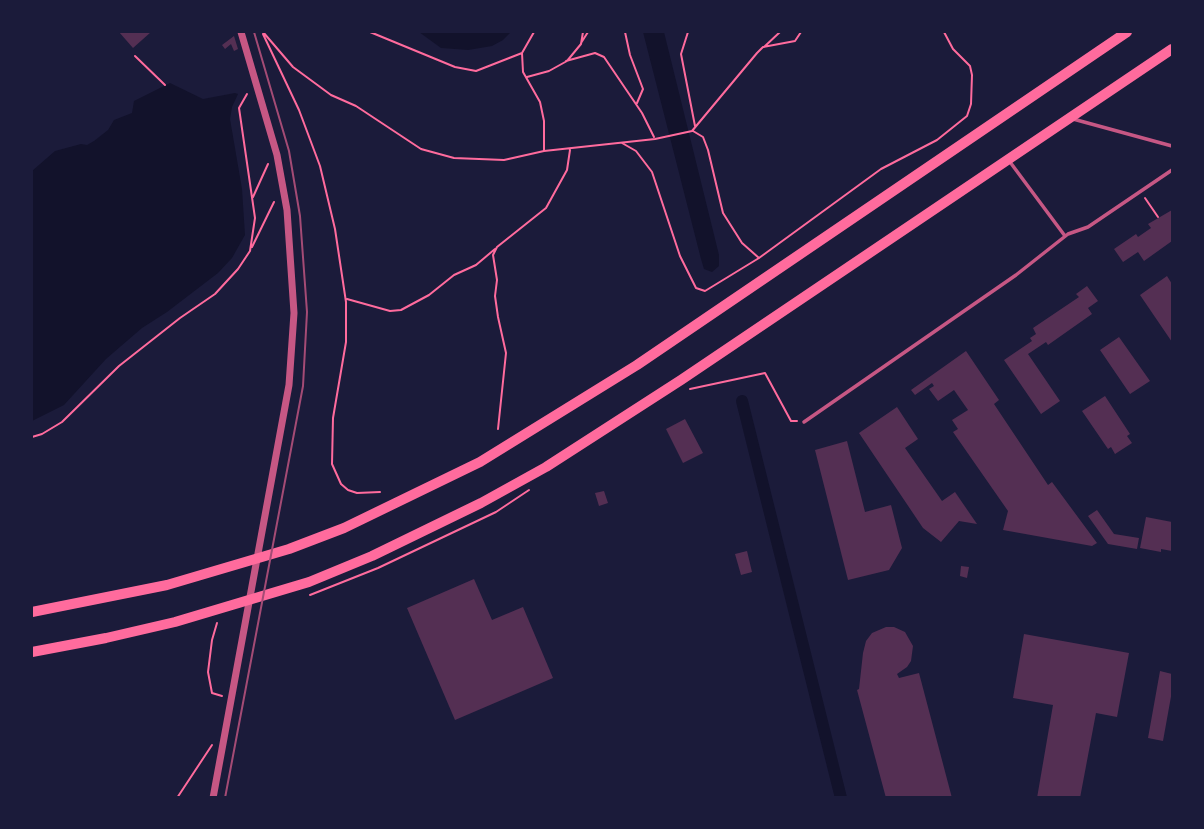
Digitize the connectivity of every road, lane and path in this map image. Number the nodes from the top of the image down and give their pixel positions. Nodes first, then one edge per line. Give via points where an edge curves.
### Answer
1 (241, 32) edge
2 (262, 32) edge
3 (370, 32) edge
4 (534, 32) edge
5 (583, 32) edge
6 (588, 32) edge
7 (625, 32) edge
8 (688, 32) edge
9 (780, 32) edge
10 (801, 32) edge
11 (944, 32) edge
12 (1128, 32) edge
13 (581, 44) junction
14 (763, 47) junction
15 (1172, 49) edge
16 (522, 53) junction
17 (135, 56) dead end
18 (566, 61) junction
19 (526, 78) junction
20 (165, 85) dead end
21 (251, 87) dead end
22 (636, 104) junction
23 (1070, 119) junction
24 (695, 128) junction
25 (692, 131) junction
26 (655, 139) junction
27 (622, 143) junction
28 (1172, 146) edge
29 (570, 149) junction
30 (544, 151) junction
31 (271, 157) dead end
32 (1008, 160) junction
33 (1172, 170) edge
34 (1140, 191) junction
35 (278, 195) dead end
36 (252, 199) junction
37 (1158, 217) dead end
38 (1065, 236) junction
39 (497, 247) junction
40 (250, 251) junction
41 (759, 258) junction
42 (346, 299) junction
43 (682, 391) dead end
44 (804, 422) joint
45 (498, 429) dead end
46 (32, 437) edge
47 (380, 492) dead end
48 (32, 612) edge
49 (218, 620) dead end
50 (32, 652) edge
51 (229, 697) junction
52 (212, 745) dead end
53 (177, 797) edge
54 (213, 797) edge

1 - 51 street via 277,155 287,211 294,313 289,385
2 - 30 path via 293,67 331,95 421,149 454,158 503,160
2 - 42 path via 320,166
3 - 16 path via 476,71
4 - 16 path
5 - 13 path
6 - 13 path
7 - 22 path via 643,89
8 - 24 path via 681,54
9 - 14 path
10 - 14 path via 795,41
11 - 41 path via 970,66 967,117 937,140 881,169
12 - 48 main road via 637,365 480,462 356,523 289,549 167,584
13 - 18 path
14 - 24 path
15 - 23 main road
16 - 19 path
17 - 20 path
18 - 19 path
18 - 22 path via 583,54 604,57
19 - 30 path via 540,102
21 - 36 path via 239,108
22 - 26 path
23 - 28 lane
23 - 32 main road
24 - 25 path
25 - 26 path
25 - 41 path via 703,137 708,150 723,213 742,243
26 - 27 path
27 - 29 path
27 - 41 path via 636,151 652,172 680,256 696,288 705,291
29 - 30 path
29 - 39 path via 567,170 546,208
31 - 36 path
32 - 38 lane
32 - 50 main road via 681,380 569,452 450,519 309,582 174,622
33 - 34 lane
34 - 37 path
34 - 38 lane via 1088,227
35 - 40 path
36 - 40 path via 255,218
38 - 44 lane
39 - 42 path via 476,265 401,310
39 - 45 path via 493,255 495,296 506,353
40 - 46 path via 215,294 119,366 62,422
42 - 47 path via 346,342 332,418 332,464 348,489
43 - 44 path via 765,373 791,421
49 - 51 path via 208,672 212,693
51 - 54 street
52 - 53 path

